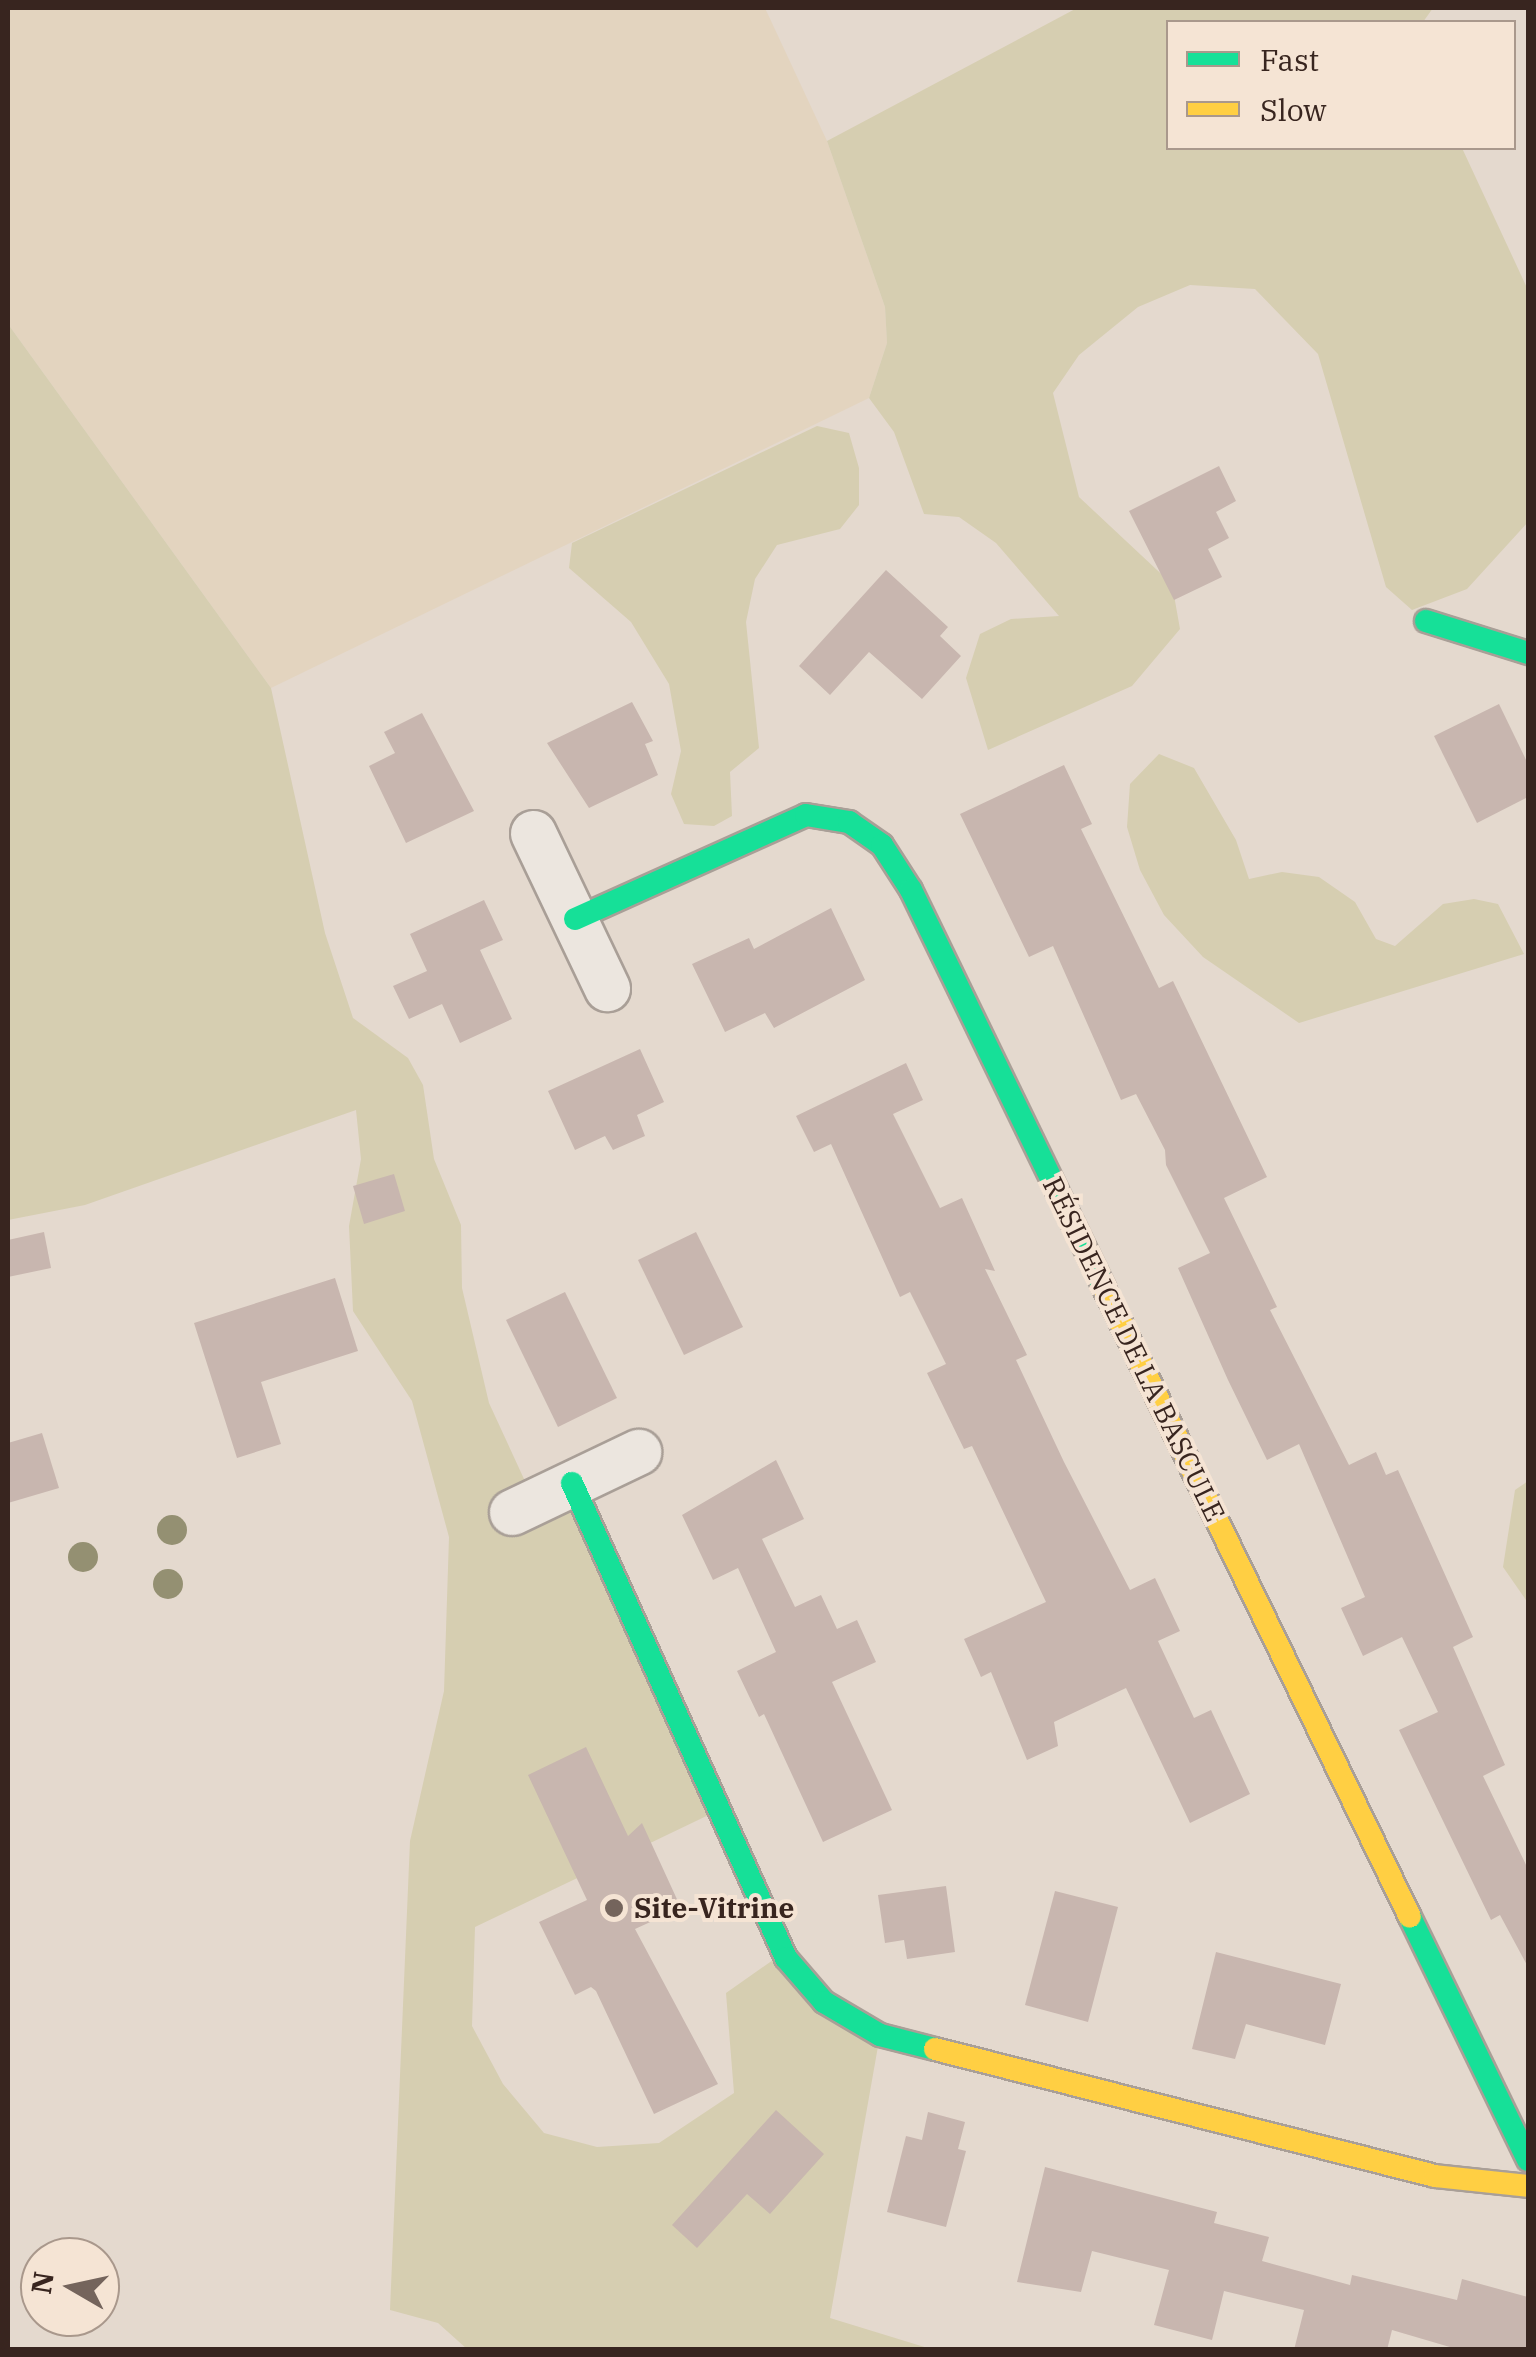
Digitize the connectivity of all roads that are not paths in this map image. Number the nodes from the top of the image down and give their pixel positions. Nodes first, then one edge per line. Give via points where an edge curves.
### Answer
1 (1426, 621) dead end
2 (1528, 653) edge
3 (533, 833) dead end
4 (575, 919) junction
5 (607, 988) dead end
6 (638, 1452) dead end
7 (572, 1484) junction
8 (512, 1512) dead end
9 (1528, 2160) edge
10 (1528, 2186) edge

1 - 2 street
3 - 4 street
4 - 5 street
4 - 9 street, RÉSIDENCE DE LA BASCULE via 806,815 850,822 882,845 911,890
6 - 7 street
7 - 8 street
7 - 10 street via 783,1953 824,2002 880,2035 1248,2132 1435,2176

